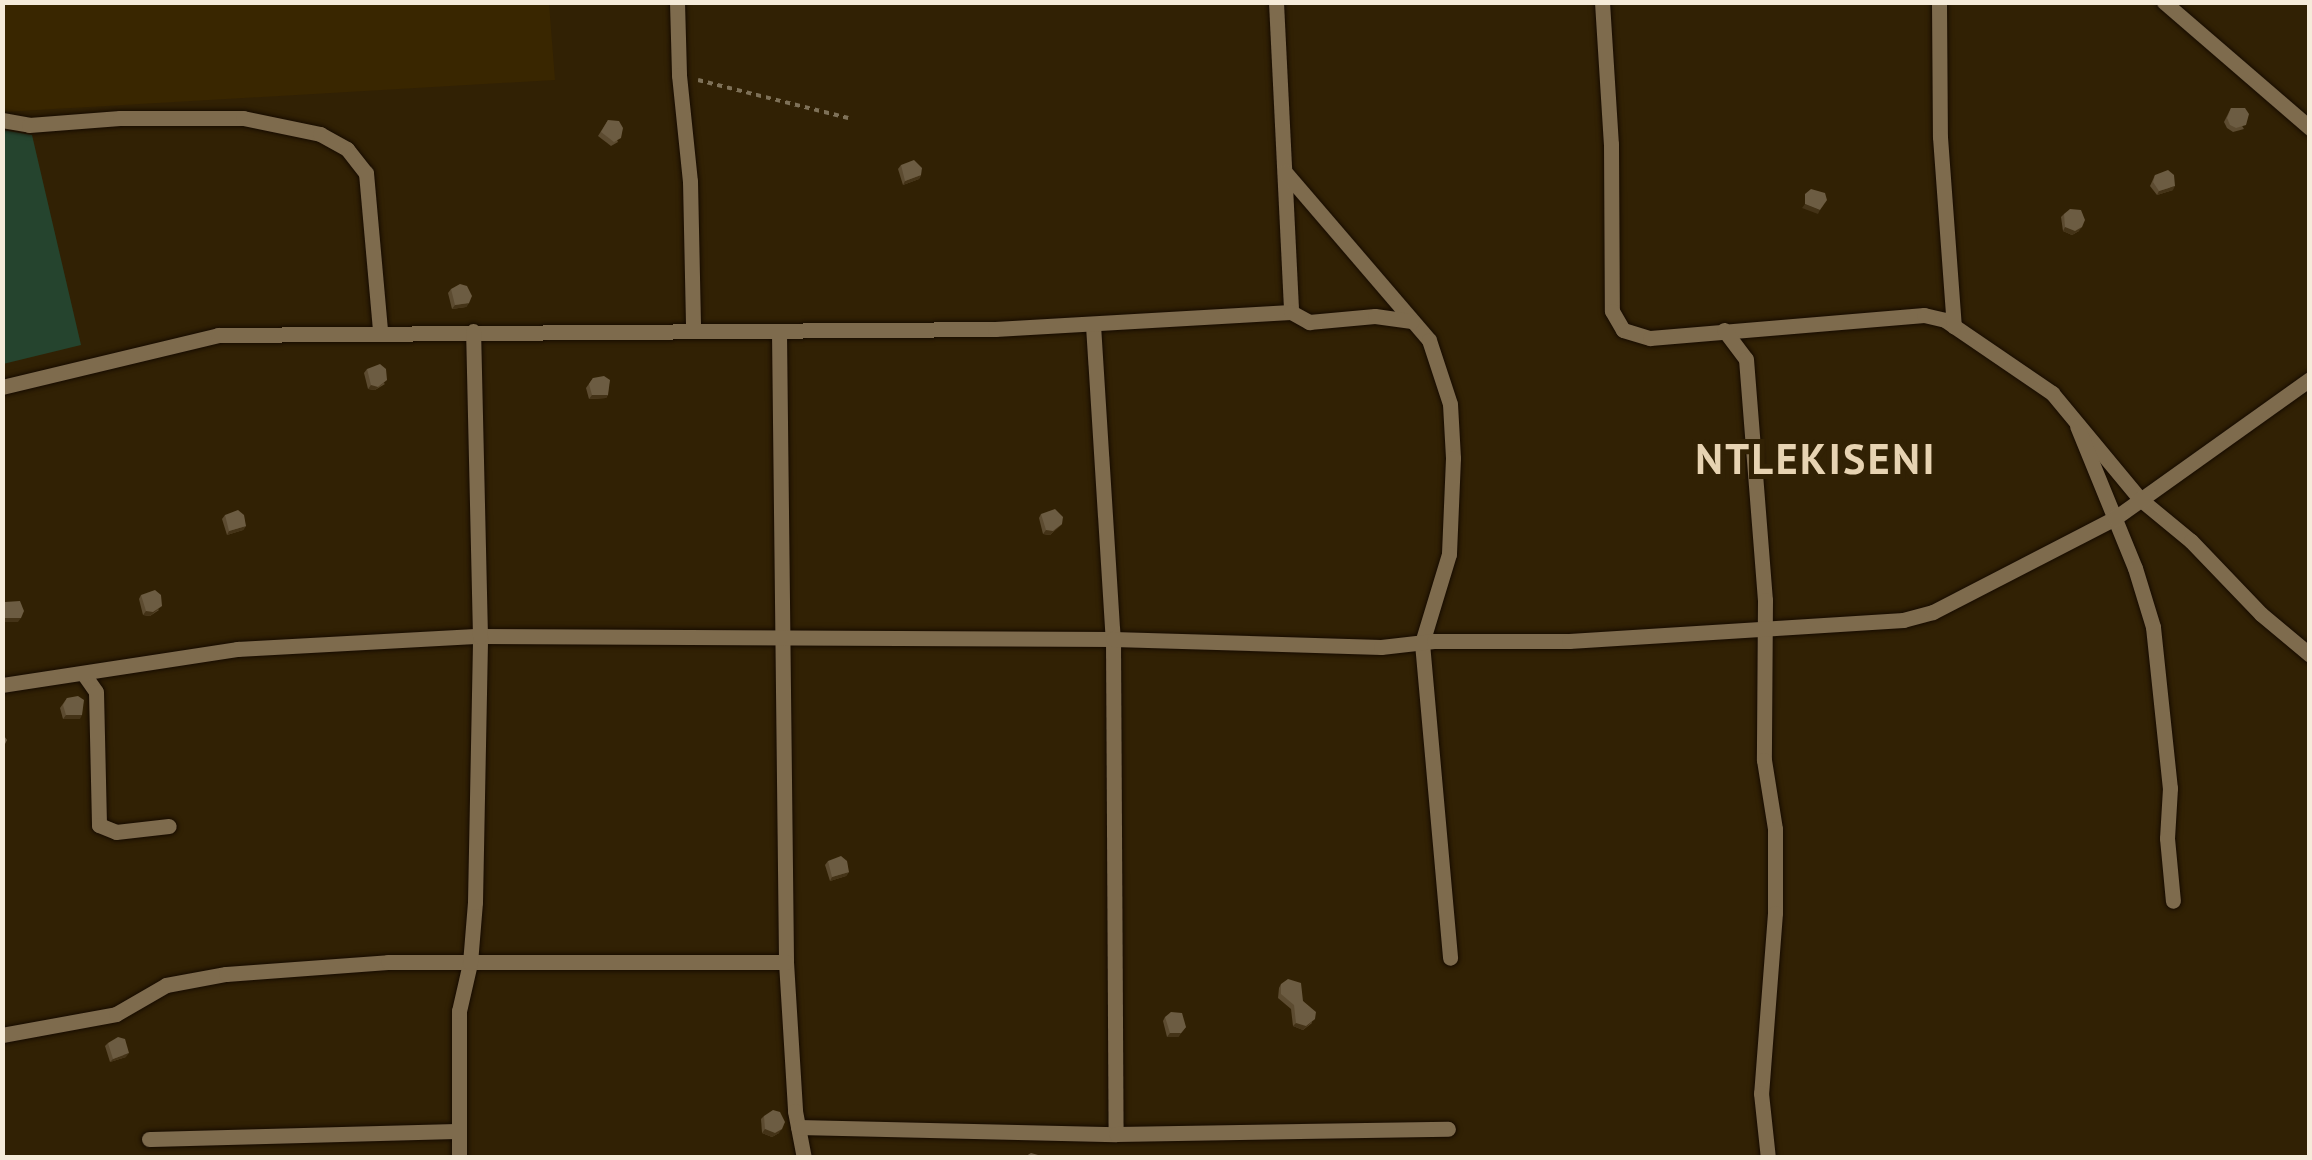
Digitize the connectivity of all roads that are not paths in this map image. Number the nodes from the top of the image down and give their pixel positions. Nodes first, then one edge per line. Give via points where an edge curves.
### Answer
1 (677, 2) edge
2 (1276, 2) edge
3 (1602, 2) edge
4 (1939, 2) edge
5 (2164, 2) edge
6 (2, 120) edge
7 (2310, 128) edge
8 (1285, 172) junction
9 (1291, 312) junction
10 (1412, 321) junction
11 (1093, 325) junction
12 (1954, 326) junction
13 (693, 330) junction
14 (1724, 330) junction
15 (380, 331) junction
16 (473, 331) junction
17 (779, 332) junction
18 (2310, 379) edge
19 (2, 387) edge
20 (2073, 416) junction
21 (2140, 500) junction
22 (2114, 518) junction
23 (1764, 628) junction
24 (480, 636) junction
25 (1113, 639) junction
26 (786, 641) junction
27 (1422, 643) junction
28 (2310, 655) edge
29 (86, 676) junction
30 (2, 686) edge
31 (169, 826) dead end
32 (2173, 902) dead end
33 (1450, 958) dead end
34 (786, 962) junction
35 (470, 963) junction
36 (2, 1035) edge
37 (798, 1127) junction
38 (1448, 1130) dead end
39 (458, 1131) junction
40 (1116, 1134) junction
41 (149, 1139) dead end
42 (459, 1158) edge
43 (804, 1158) edge
44 (1768, 1158) edge

1 - 13 street
2 - 8 street
3 - 14 street via 1612,311 1623,330 1639,338
4 - 12 street via 1940,136
5 - 7 street
6 - 15 street via 243,118 320,134 347,150 366,173
8 - 9 street
8 - 10 street
9 - 10 street via 1309,322 1375,316
9 - 11 street
10 - 27 street via 1428,340 1454,429 1448,554
11 - 17 street
11 - 25 street
12 - 14 street via 1924,315
12 - 20 street
13 - 16 street
13 - 17 street
14 - 23 street via 1746,360
15 - 16 street
15 - 19 street via 199,337
16 - 24 street
17 - 26 street
18 - 21 street
20 - 21 street
20 - 22 street
21 - 22 street
21 - 28 street
22 - 23 street via 1920,617
22 - 32 street via 2152,627 2170,788
23 - 27 street
23 - 44 street via 1764,760 1776,830 1761,1093
24 - 26 street
24 - 29 street via 237,650
24 - 35 street
25 - 26 street
25 - 27 street
25 - 40 street
26 - 34 street
27 - 33 street
29 - 30 street
29 - 31 street via 96,692 102,829
34 - 35 street
34 - 37 street
35 - 36 street via 366,963 197,977 116,1014
35 - 39 street via 458,1011
37 - 40 street
37 - 43 street
38 - 40 street
39 - 41 street
39 - 42 street

